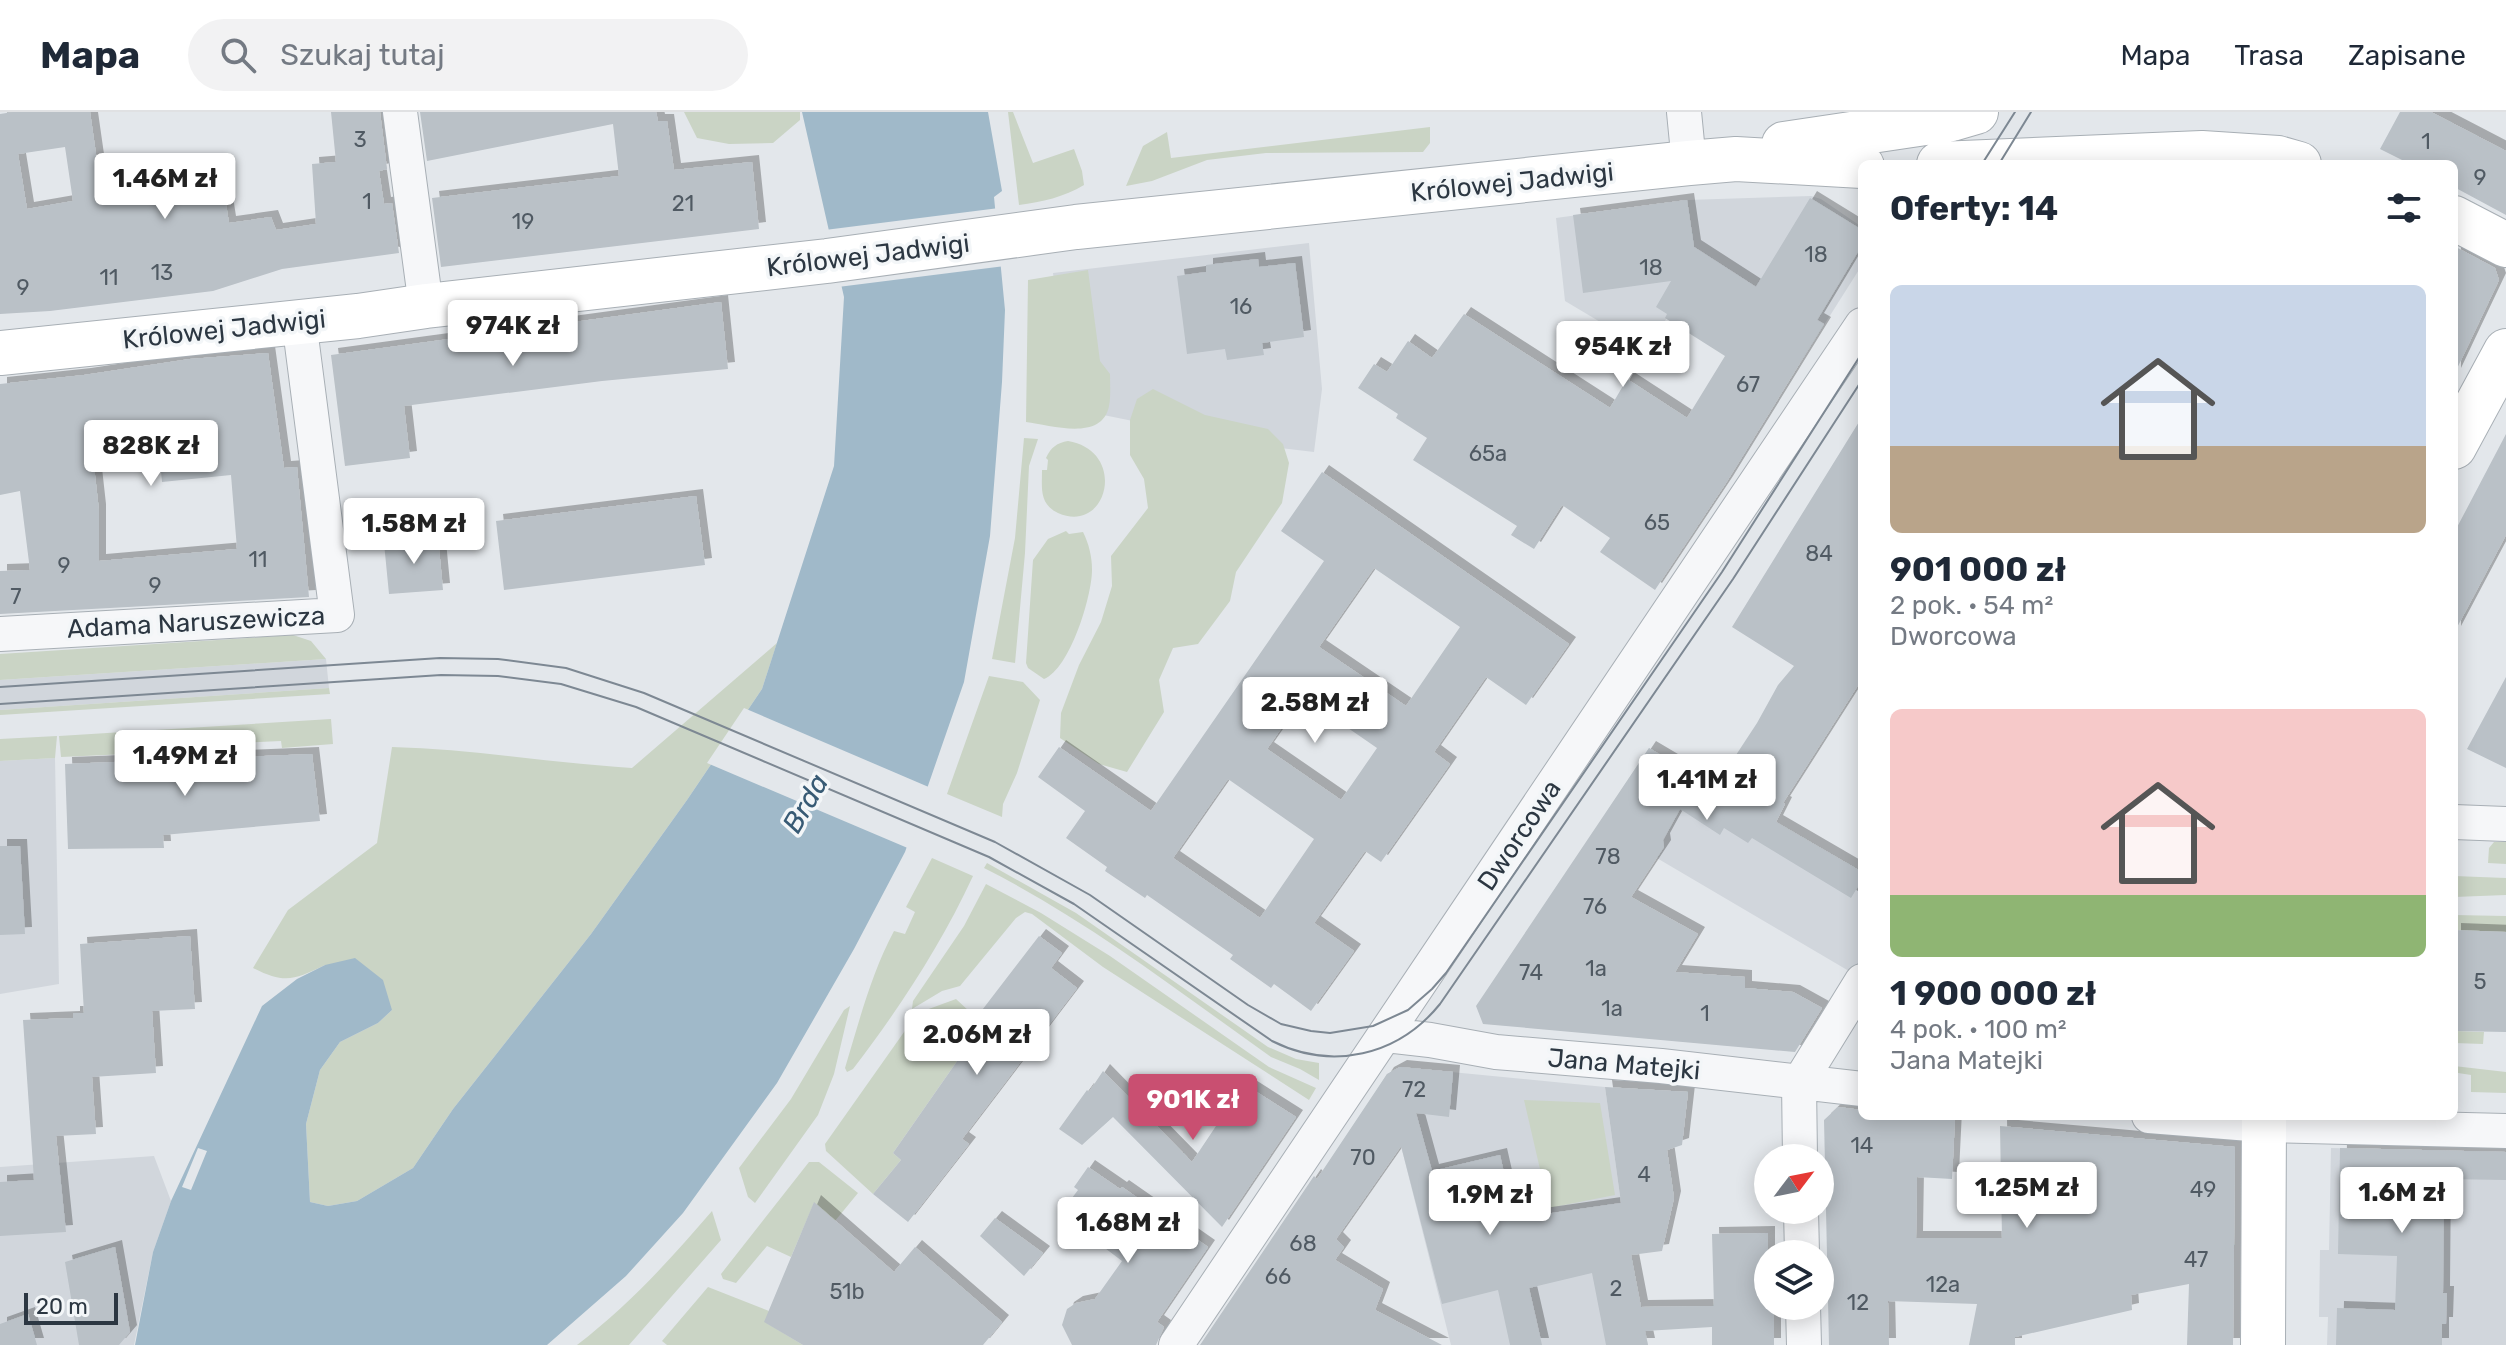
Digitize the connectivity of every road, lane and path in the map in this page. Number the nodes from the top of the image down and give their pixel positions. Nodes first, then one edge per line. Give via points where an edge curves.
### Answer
1 (400, 112) edge
2 (1684, 112) edge
3 (1976, 112) edge
4 (1996, 112) edge
5 (1736, 159) junction
6 (1961, 160) edge
7 (2032, 160) edge
8 (2285, 160) edge
9 (1689, 163) junction
10 (1858, 169) edge
11 (2458, 220) edge
12 (2506, 245) edge
13 (426, 306) junction
14 (299, 321) junction
15 (1858, 331) edge
16 (2506, 351) edge
17 (0, 353) edge
18 (2458, 440) edge
19 (0, 634) edge
20 (2458, 822) edge
21 (2506, 824) edge
22 (1858, 987) edge
23 (1386, 1035) junction
24 (1799, 1083) junction
25 (1858, 1089) edge
26 (2264, 1120) edge
27 (2506, 1131) edge
28 (1800, 1144) edge
29 (1803, 1320) edge
30 (1176, 1345) edge
31 (1804, 1345) edge
32 (2263, 1345) edge

1 - 13 street
2 - 9 street
3 - 5 street, Królowej Jadwigi via 1784,144
4 - 6 street
5 - 9 street, Królowej Jadwigi
5 - 10 street, Królowej Jadwigi
7 - 8 street via 2202,153
9 - 13 street, Królowej Jadwigi via 1050,231
11 - 12 street
13 - 14 street, Królowej Jadwigi
14 - 17 street, Królowej Jadwigi
14 - 19 street, Adama Naruszewicza via 337,615
15 - 23 street, Dworcowa
16 - 18 street
20 - 21 street
22 - 24 street
23 - 24 street, Jana Matejki via 1496,1052
23 - 30 street, Dworcowa
24 - 25 street, Jana Matejki
24 - 28 street
26 - 27 street
26 - 32 street
29 - 31 street

